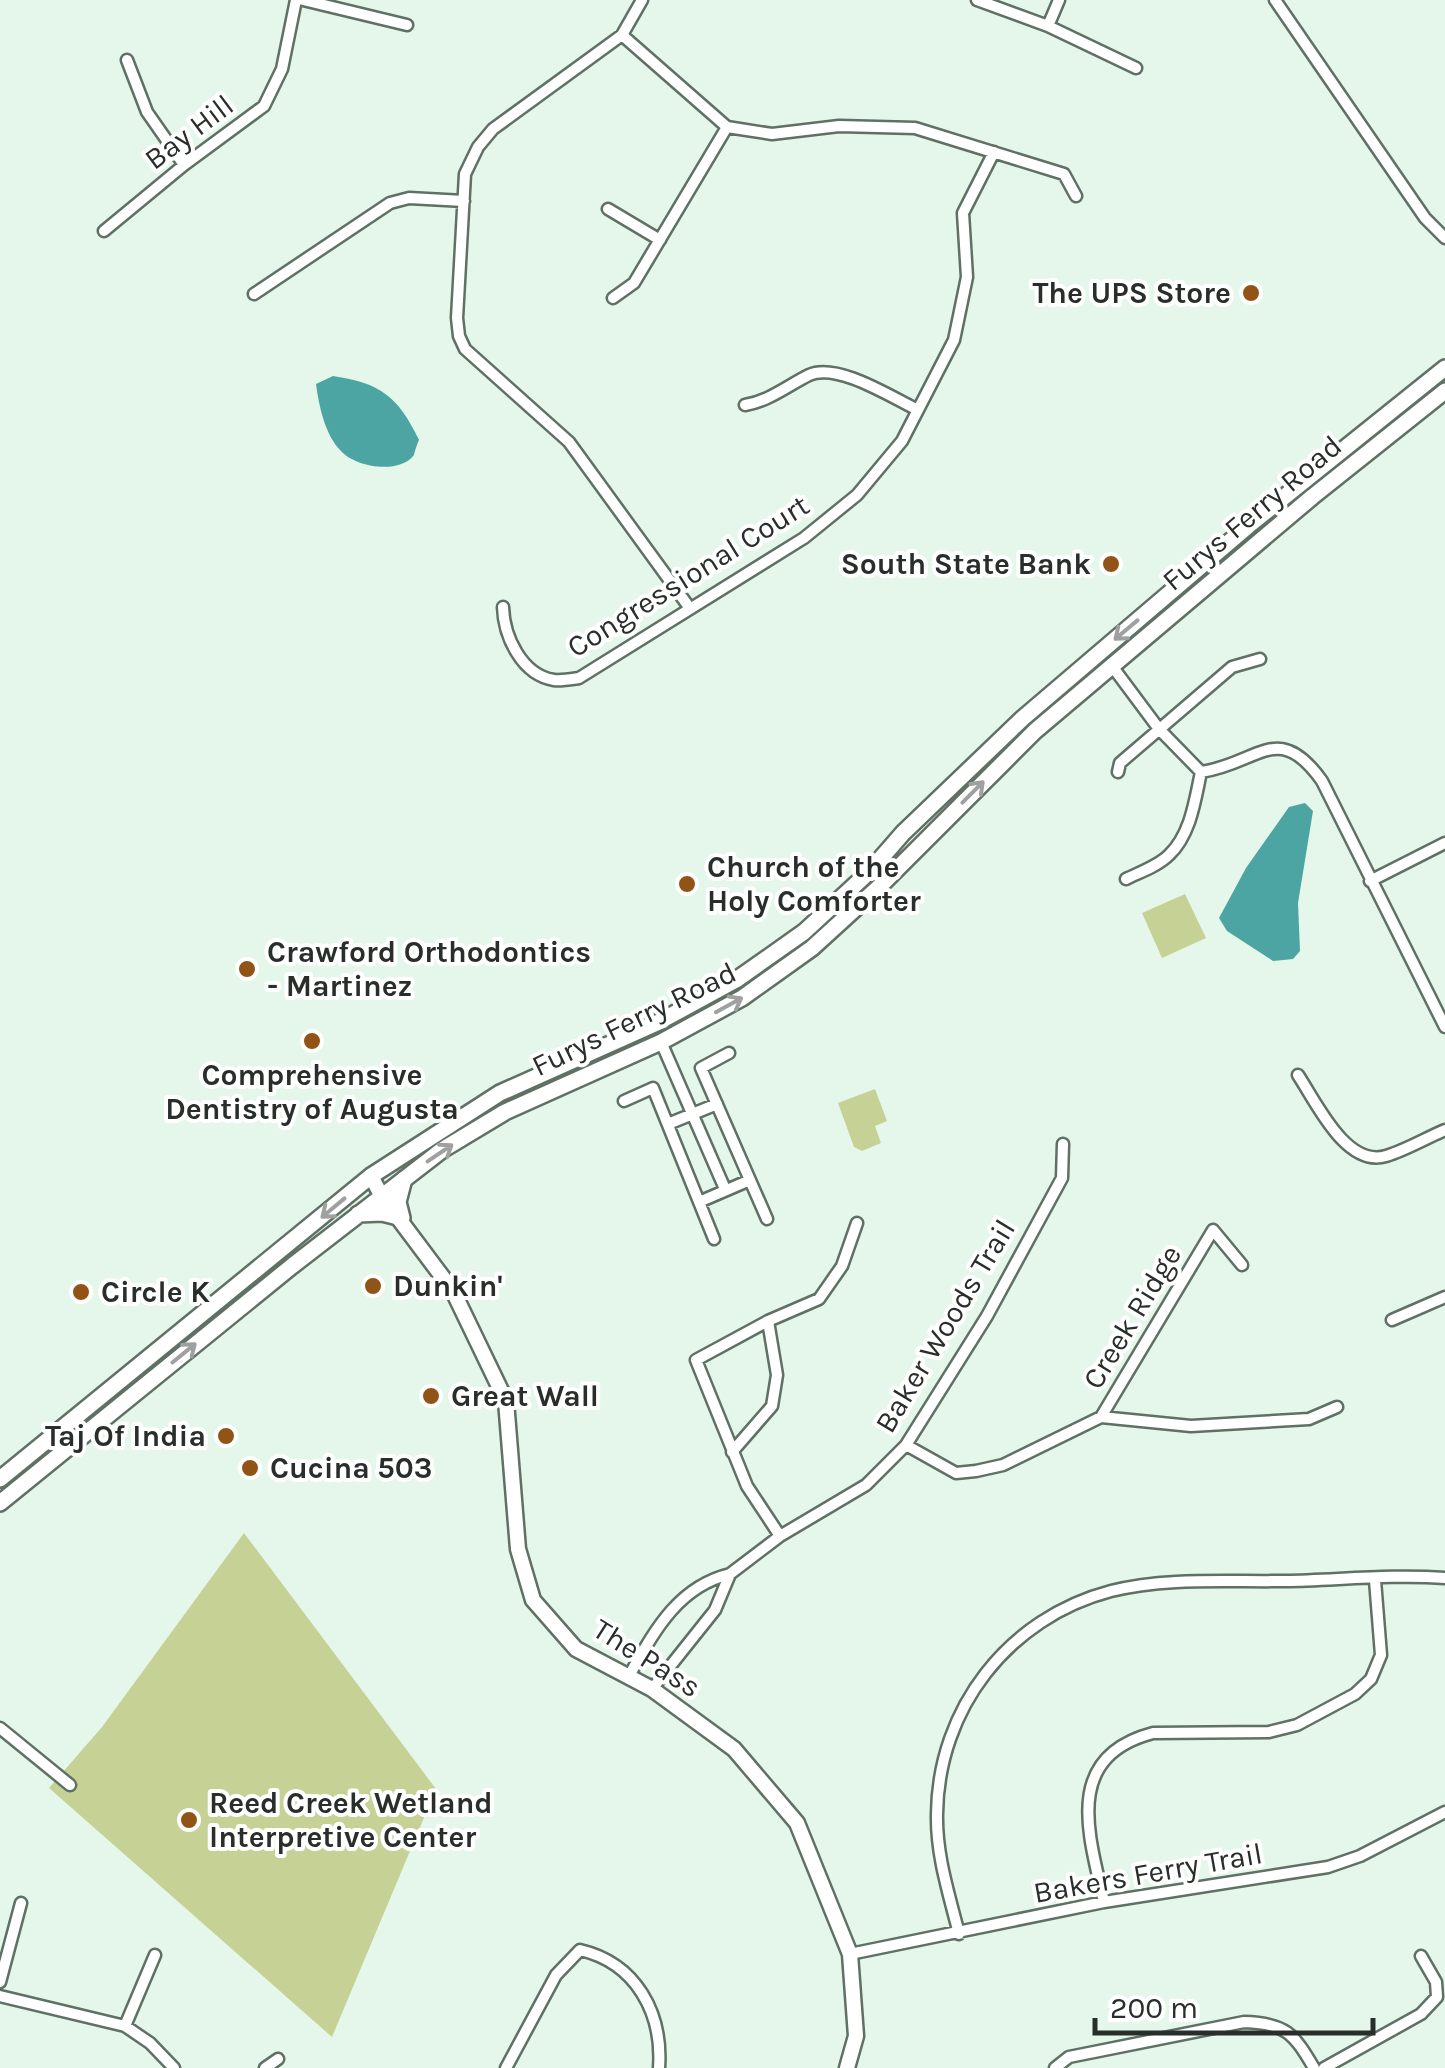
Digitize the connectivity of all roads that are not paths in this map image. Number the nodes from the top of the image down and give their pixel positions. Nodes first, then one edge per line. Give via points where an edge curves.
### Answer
1 (300, 0) edge
2 (642, 0) edge
3 (977, 0) edge
4 (1059, 0) edge
5 (1275, 0) edge
6 (407, 24) dead end
7 (1048, 26) junction
8 (622, 35) junction
9 (128, 60) dead end
10 (1136, 68) dead end
11 (728, 127) junction
12 (994, 152) junction
13 (184, 165) junction
14 (1076, 196) dead end
15 (464, 201) junction
16 (608, 209) dead end
17 (104, 231) dead end
18 (1443, 235) edge
19 (660, 240) junction
20 (254, 294) dead end
21 (613, 298) dead end
22 (1445, 368) edge
23 (1445, 391) edge
24 (745, 404) dead end
25 (918, 410) junction
26 (689, 607) junction
27 (503, 608) dead end
28 (1260, 660) dead end
29 (1112, 666) junction
30 (1159, 729) junction
31 (1118, 772) dead end
32 (1201, 772) junction
33 (1445, 843) edge
34 (1126, 879) dead end
35 (1370, 881) junction
36 (1445, 1028) edge
37 (660, 1042) junction
38 (729, 1053) dead end
39 (1298, 1075) dead end
40 (624, 1100) dead end
41 (717, 1104) junction
42 (692, 1114) junction
43 (668, 1124) junction
44 (1445, 1130) edge
45 (1063, 1144) dead end
46 (371, 1176) junction
47 (404, 1178) junction
48 (750, 1180) junction
49 (725, 1189) junction
50 (382, 1195) junction
51 (699, 1202) junction
52 (358, 1214) junction
53 (402, 1218) junction
54 (767, 1218) dead end
55 (857, 1223) dead end
56 (714, 1239) dead end
57 (1242, 1264) dead end
58 (1445, 1297) edge
59 (1392, 1320) dead end
60 (768, 1321) junction
61 (126, 1376) junction
62 (138, 1390) junction
63 (1337, 1407) dead end
64 (1100, 1416) junction
65 (906, 1445) junction
66 (732, 1452) junction
67 (0, 1479) edge
68 (0, 1503) edge
69 (780, 1536) junction
70 (730, 1574) junction
71 (1445, 1578) edge
72 (1375, 1580) junction
73 (629, 1676) junction
74 (652, 1689) junction
75 (0, 1728) edge
76 (70, 1785) dead end
77 (1445, 1812) edge
78 (1104, 1902) junction
79 (21, 1903) dead end
80 (959, 1934) junction
81 (850, 1954) junction
82 (155, 1955) dead end
83 (1421, 1956) dead end
84 (0, 1982) edge
85 (0, 1996) edge
86 (125, 2026) junction
87 (278, 2059) dead end
88 (174, 2068) edge
89 (265, 2068) edge
90 (506, 2068) edge
91 (659, 2068) edge
92 (847, 2068) edge
93 (1055, 2068) edge
94 (1314, 2068) edge
95 (1324, 2068) edge

1 - 6 street
1 - 13 street, Bay Hill via 282,70 264,106
2 - 8 street
3 - 7 street
4 - 7 street
5 - 18 street
7 - 10 street
8 - 11 street
8 - 15 street via 493,129 465,174
9 - 13 street via 147,112
11 - 12 street via 772,134 839,126 915,128
11 - 19 street
12 - 14 street via 1064,174
12 - 25 street, Congressional Court via 963,213 967,277 954,340
13 - 17 street, Bay Hill
15 - 20 street via 390,202
15 - 26 street via 458,318 465,349 569,442
16 - 19 street
19 - 21 street via 634,283
22 -> 46 main road, Furys Ferry Road via 1023,718 870,872 750,972 500,1093
23 - 29 main road, Furys Ferry Road
24 - 25 street via 814,372 839,373
25 - 26 street, Congressional Court via 902,442 857,495 804,538
26 - 27 street, Congressional Court via 578,678 554,680 525,667
28 - 30 street via 1232,667
29 - 30 street
37 -> 29 main road, Furys Ferry Road via 760,987 812,948 1035,731
30 - 31 street
30 - 32 street
32 - 34 street via 1181,840 1168,857
32 - 35 street via 1276,747 1298,752 1322,781
33 - 35 street
35 - 36 street
37 - 42 street
47 -> 37 main road, Furys Ferry Road via 505,1112
38 - 41 street via 701,1068
39 - 44 street via 1345,1146 1362,1155 1382,1158
40 - 43 street via 653,1088
41 - 42 street
41 - 48 street
42 - 43 street
42 - 49 street
43 - 51 street
45 - 65 street, Baker Woods Trail via 1062,1178
46 - 50 street, The Pass
46 -> 61 main road, Furys Ferry Road
47 - 50 main road, Furys Ferry Road
47 - 53 main road
48 - 49 street
48 - 54 street
49 - 51 street
50 - 52 main road, Furys Ferry Road
50 - 53 street, The Pass
51 - 56 street
52 - 53 main road
62 -> 52 main road, Furys Ferry Road
53 - 73 street, The Pass via 453,1291 506,1401 518,1549 533,1600 576,1649
55 - 60 street via 842,1266 819,1299
57 - 64 street, Creek Ridge via 1213,1230
58 - 59 street
60 - 66 street via 777,1375 772,1406
60 - 66 street via 696,1360
61 - 62 main road
61 - 67 main road, Furys Ferry Road
62 - 68 main road, Furys Ferry Road
63 - 64 street via 1310,1419 1191,1426
64 - 65 street via 1004,1465 976,1471 956,1473
65 - 69 street, Baker Woods Trail via 866,1484
66 - 69 street
69 - 70 street, Baker Woods Trail
70 - 73 street, Baker Woods Trail via 680,1600
70 - 74 street, Baker Woods Trail via 715,1610
71 - 72 street
72 - 78 street via 1381,1656 1355,1694 1298,1725 1269,1732 1135,1738 1097,1772 1086,1798 1087,1830
72 - 80 street via 1162,1583 1110,1592 1046,1616 1000,1654 967,1701 939,1785 940,1861
73 - 74 street, The Pass
74 - 81 street, The Pass via 734,1749 797,1824
75 - 76 street
77 - 78 street, Bakers Ferry Trail via 1328,1867
78 - 80 street, Bakers Ferry Trail
79 - 84 street
80 - 81 street, Bakers Ferry Trail
81 - 92 street, The Pass via 856,2036
82 - 86 street
83 - 95 street via 1437,1997 1421,2014
85 - 86 street
86 - 88 street
87 - 89 street
90 - 91 street via 556,1975 580,1950 616,1963 638,1985 655,2018
93 - 94 street via 1069,2057 1268,2022 1288,2030

